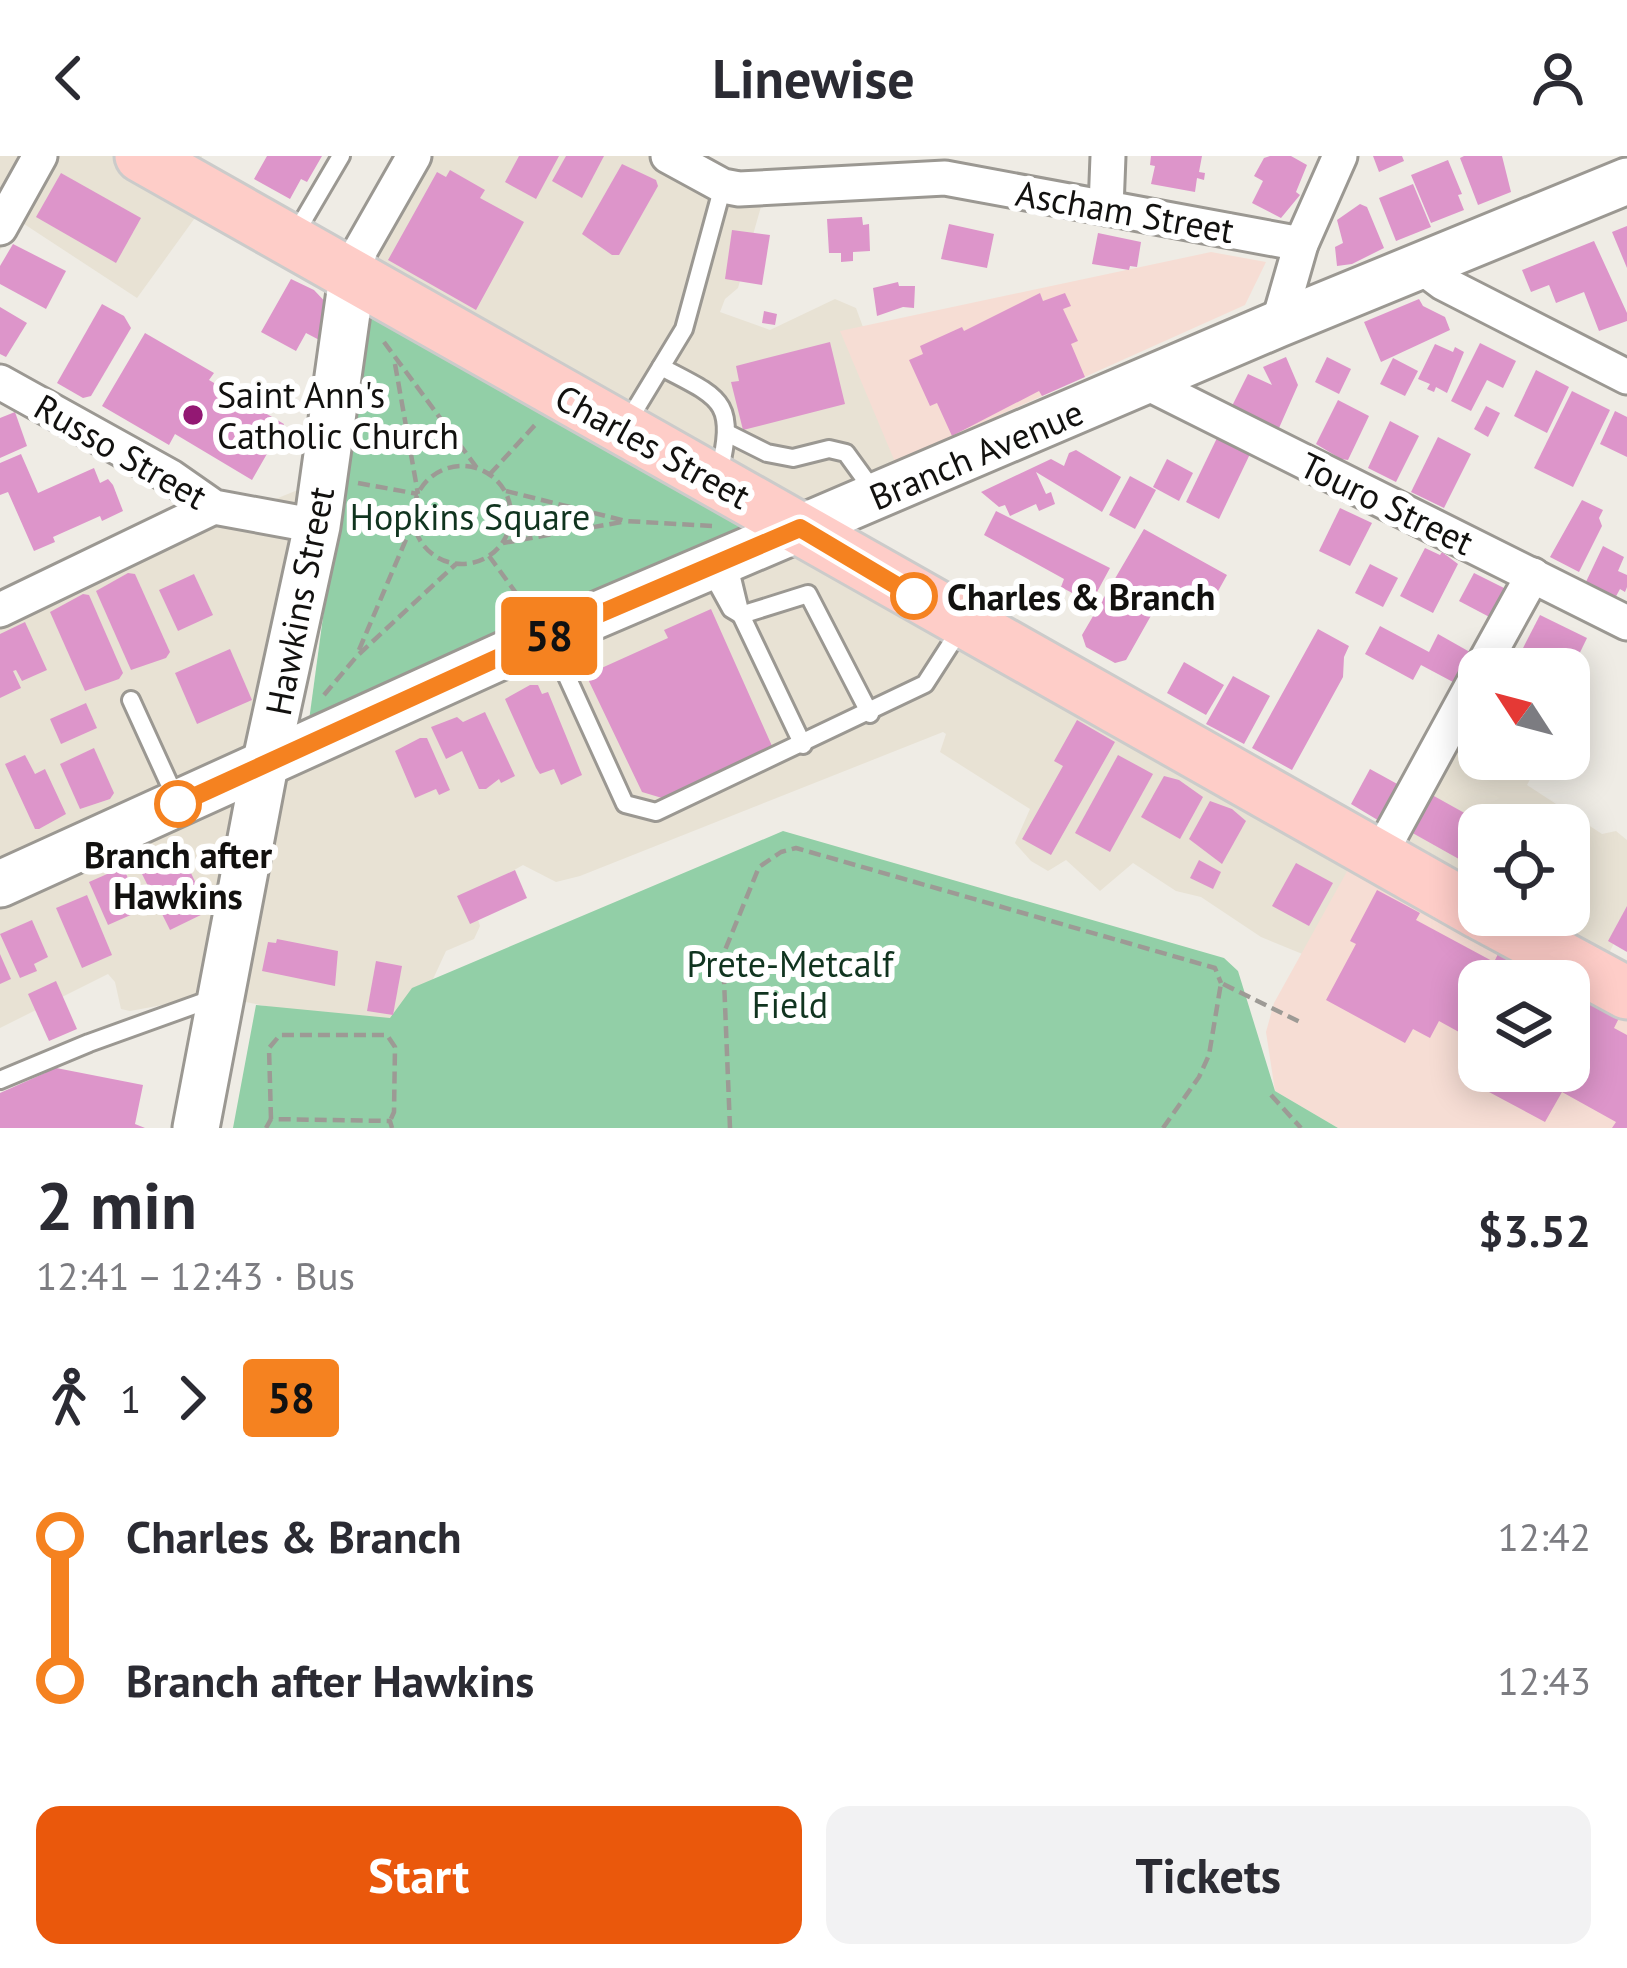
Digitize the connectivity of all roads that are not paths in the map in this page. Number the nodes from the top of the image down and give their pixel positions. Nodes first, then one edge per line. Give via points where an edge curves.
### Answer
1 (40, 156) edge
2 (141, 156) edge
3 (341, 156) edge
4 (414, 156) edge
5 (668, 156) edge
6 (1108, 156) edge
7 (1340, 156) edge
8 (944, 167) edge
9 (194, 170) edge
10 (1627, 182) edge
11 (723, 186) junction
12 (1106, 208) junction
13 (0, 228) edge
14 (291, 242) junction
15 (1301, 244) junction
16 (1419, 265) junction
17 (352, 277) junction
18 (1278, 323) junction
19 (661, 367) junction
20 (1627, 377) edge
21 (0, 382) edge
22 (1147, 382) junction
23 (624, 429) junction
24 (877, 495) junction
25 (214, 507) junction
26 (722, 514) junction
27 (316, 526) junction
28 (800, 528) junction
29 (1533, 575) junction
30 (0, 610) edge
31 (740, 615) junction
32 (964, 623) junction
33 (1627, 623) edge
34 (539, 624) junction
35 (1493, 648) edge
36 (131, 700) dead end
37 (1458, 711) edge
38 (870, 714) junction
39 (803, 745) junction
40 (265, 765) junction
41 (178, 804) junction
42 (1378, 858) junction
43 (0, 884) edge
44 (1458, 901) edge
45 (1522, 936) edge
46 (1627, 993) edge
47 (221, 996) junction
48 (0, 1080) edge
49 (196, 1128) edge

1 - 13 street
2 - 9 main road, Charles Street
3 - 14 lane
4 - 17 street, Hawkins Street
5 - 11 street, Ascham Street
6 - 12 street
7 - 15 street
8 - 11 street, Ascham Street
8 - 12 street, Ascham Street
9 - 14 main road, Charles Street
10 - 16 main road, Branch Avenue
11 - 19 lane via 684,329
12 - 15 street, Ascham Street
14 - 17 main road, Charles Street
15 - 18 street
16 - 18 main road, Branch Avenue
16 - 20 street
17 - 23 main road, Charles Street
17 - 27 main road, Hawkins Street
18 - 22 main road, Branch Avenue
19 - 23 lane
19 - 26 lane via 713,394 724,409
21 - 25 street, Russo Street
22 - 24 main road, Branch Avenue
22 - 29 street, Touro Street
23 - 26 main road, Charles Street
24 - 26 lane via 846,453 767,453
24 - 28 main road, Branch Avenue
25 - 27 street, Russo Street
25 - 30 street
26 - 28 main road, Charles Street
26 - 28 main road, Branch Avenue
26 - 31 lane
26 - 34 main road, Branch Avenue
27 - 40 main road, Hawkins Street
28 - 32 main road, Charles Street
29 - 33 street, Touro Street
29 - 35 street
31 - 38 lane via 808,594
31 - 39 lane
32 - 38 lane via 925,684
32 - 42 main road, Charles Street
34 - 39 lane via 625,804 656,812
34 - 40 main road, Branch Avenue
36 - 41 lane
37 - 42 street
38 - 39 lane
40 - 41 main road, Branch Avenue
40 - 47 main road, Hawkins Street
41 - 43 main road, Branch Avenue
42 - 44 main road, Charles Street
45 - 46 main road, Charles Street
47 - 48 lane
47 - 49 main road, Hawkins Street

